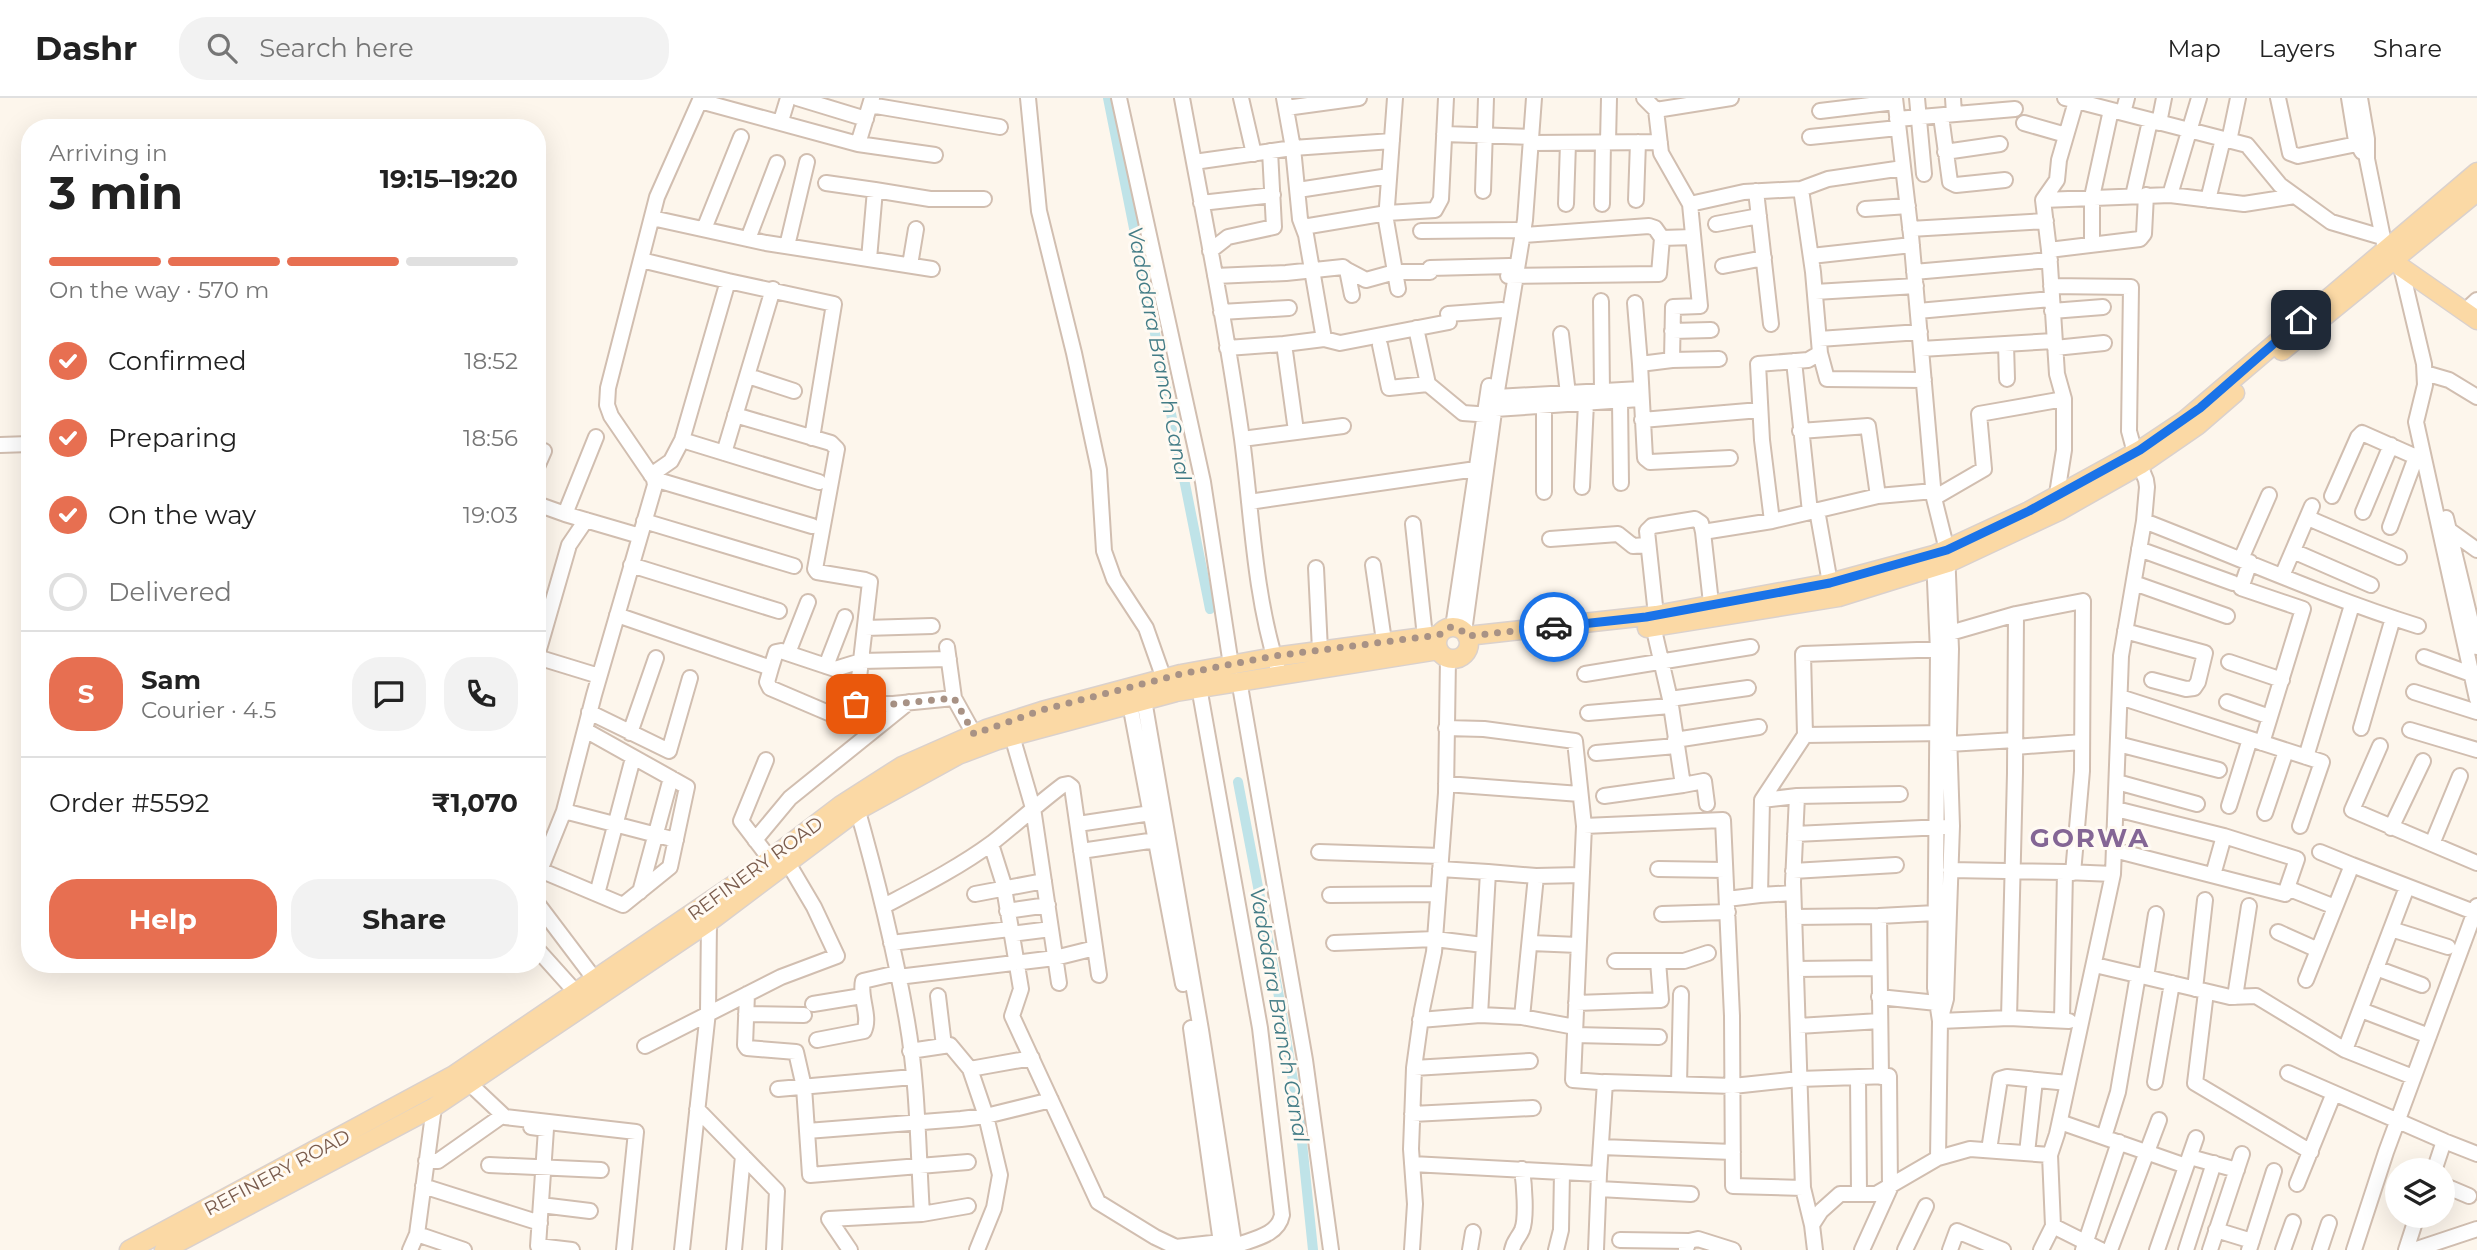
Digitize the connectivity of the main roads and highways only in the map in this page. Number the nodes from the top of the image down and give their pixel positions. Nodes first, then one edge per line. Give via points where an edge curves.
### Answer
1 (2477, 172) edge
2 (2477, 192) edge
3 (2391, 253) junction
4 (2473, 310) edge
5 (1941, 559) junction
6 (1653, 619) junction
7 (1450, 640) junction
8 (1235, 673) junction
9 (1171, 682) junction
10 (1000, 734) junction
11 (856, 803) junction
12 (704, 916) junction
13 (582, 998) junction
14 (302, 1168) junction
15 (171, 1248) edge
16 (130, 1250) edge

1 - 3 main road, REFINERY ROAD
2 - 3 main road, REFINERY ROAD
3 - 4 main road
3 - 5 main road, REFINERY ROAD via 2137,459
5 - 6 main road, REFINERY ROAD via 1711,603
5 - 6 main road, REFINERY ROAD via 1839,597
6 - 7 main road, REFINERY ROAD
7 - 8 main road, REFINERY ROAD via 1279,674
7 - 8 main road, REFINERY ROAD via 1384,641 1274,656
8 - 9 main road, REFINERY ROAD
8 - 9 main road, REFINERY ROAD via 1199,687
9 - 10 main road, REFINERY ROAD via 1137,702
9 - 10 main road, REFINERY ROAD via 1042,710
10 - 11 main road, REFINERY ROAD
10 - 11 main road, REFINERY ROAD via 974,734 902,766
11 - 12 main road, REFINERY ROAD via 769,859
11 - 12 main road, REFINERY ROAD via 788,863
12 - 13 main road, REFINERY ROAD
13 - 14 main road, REFINERY ROAD
13 - 14 main road, REFINERY ROAD via 434,1107
14 - 15 main road, REFINERY ROAD
14 - 16 main road, REFINERY ROAD

